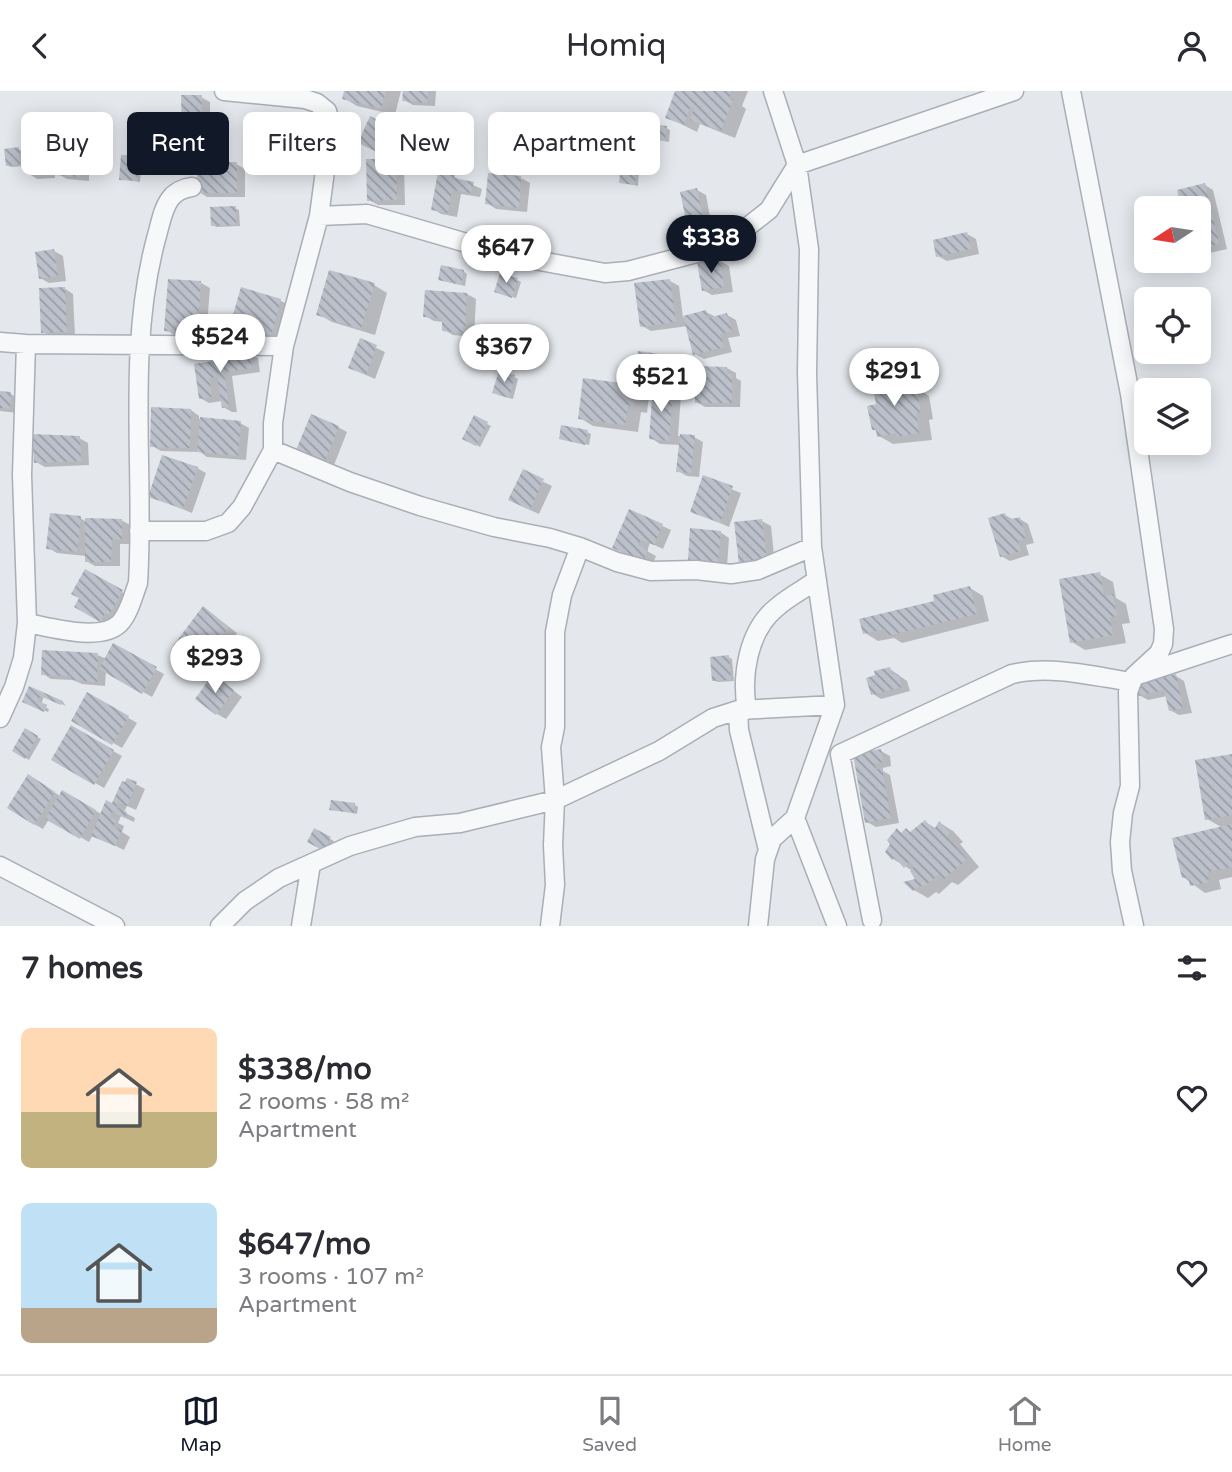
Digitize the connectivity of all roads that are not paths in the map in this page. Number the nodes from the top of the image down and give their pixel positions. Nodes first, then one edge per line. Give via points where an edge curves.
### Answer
1 (223, 91) edge
2 (773, 91) edge
3 (1014, 91) edge
4 (1071, 91) edge
5 (318, 97) edge
6 (797, 165) junction
7 (192, 187) dead end
8 (318, 216) junction
9 (0, 342) edge
10 (140, 343) junction
11 (26, 344) junction
12 (284, 345) junction
13 (273, 450) junction
14 (139, 531) junction
15 (580, 547) junction
16 (812, 547) junction
17 (817, 580) junction
18 (27, 623) junction
19 (1232, 644) edge
20 (1133, 679) junction
21 (835, 705) junction
22 (743, 710) junction
23 (0, 717) edge
24 (555, 800) junction
25 (795, 818) junction
26 (768, 850) junction
27 (311, 864) junction
28 (0, 866) edge
29 (872, 919) dead end
30 (115, 926) edge
31 (220, 926) edge
32 (300, 926) edge
33 (550, 926) edge
34 (758, 926) edge
35 (837, 926) edge
36 (1134, 926) edge

1 - 5 street
2 - 6 street
3 - 6 street
4 - 20 street via 1130,394 1164,629 1159,653
5 - 8 street via 331,126
6 - 8 street via 769,210 723,246 628,271 606,272 508,255 367,214
6 - 16 street via 809,249
7 - 10 street via 171,197 164,209 151,259
8 - 12 street
9 - 11 street
10 - 11 street
10 - 12 street
10 - 14 street
11 - 18 street via 22,475
12 - 13 street
13 - 14 street via 242,507 228,523 206,531
13 - 15 street via 419,506
14 - 18 street via 138,583 118,625 91,634
15 - 16 street via 651,571 731,574 758,570
15 - 24 street via 562,595 555,632 551,757
16 - 17 street
17 - 21 street
17 - 22 street via 776,607 762,623 751,645
18 - 23 street via 15,687
19 - 20 street
20 - 29 street via 1052,669 1012,674 840,754
20 - 36 street via 1128,692 1130,786 1119,842
21 - 22 street
21 - 25 street
22 - 24 street via 713,717 659,751
22 - 26 street via 739,730
24 - 27 street via 460,823 383,835
24 - 33 street
25 - 26 street via 772,839
25 - 35 street
26 - 34 street
27 - 31 street via 245,901
27 - 32 street
28 - 30 street

